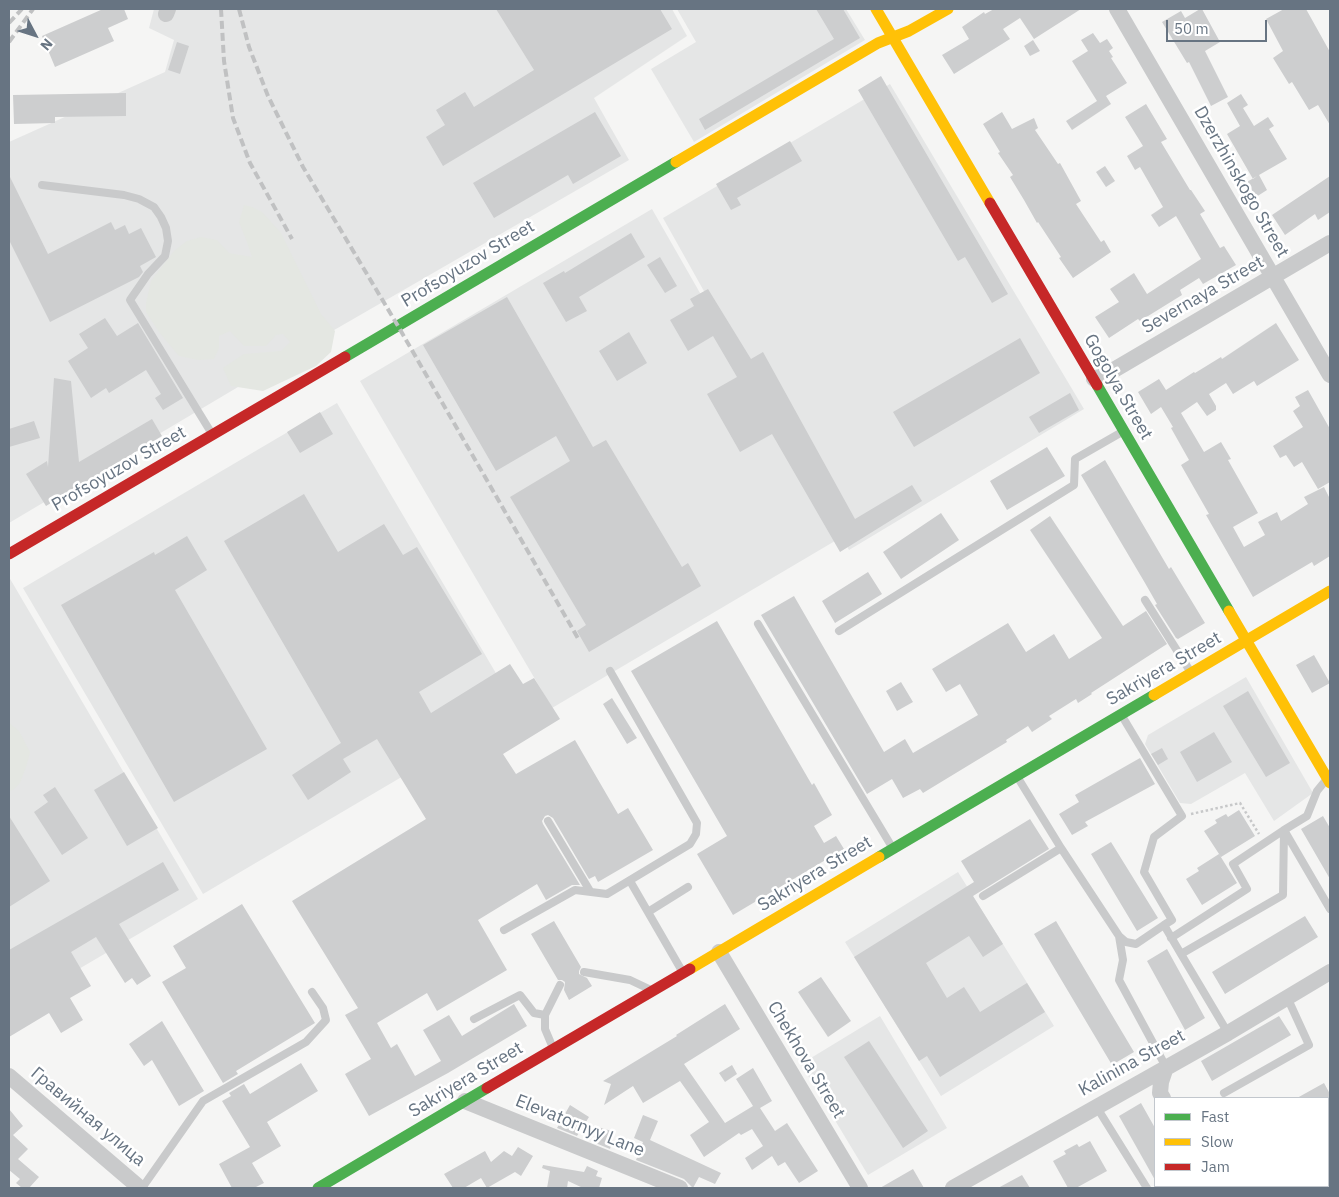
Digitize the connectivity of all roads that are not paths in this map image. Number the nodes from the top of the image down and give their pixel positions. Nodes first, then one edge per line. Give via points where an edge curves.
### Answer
1 (876, 9) edge
2 (948, 9) edge
3 (1117, 9) edge
4 (893, 38) junction
5 (42, 185) dead end
6 (1330, 243) edge
7 (1272, 277) junction
8 (1330, 375) edge
9 (1094, 379) junction
10 (1123, 431) junction
11 (213, 435) junction
12 (9, 554) edge
13 (1330, 591) edge
14 (1146, 600) dead end
15 (758, 624) dead end
16 (838, 631) dead end
17 (1246, 640) junction
18 (610, 672) dead end
19 (1191, 673) junction
20 (1121, 714) junction
21 (1017, 776) junction
22 (1329, 781) edge
23 (548, 821) dead end
24 (1284, 830) junction
25 (1061, 848) junction
26 (893, 849) junction
27 (630, 881) junction
28 (688, 887) dead end
29 (590, 892) junction
30 (983, 896) dead end
31 (1330, 910) edge
32 (648, 912) junction
33 (1164, 924) junction
34 (504, 930) dead end
35 (1119, 936) junction
36 (1171, 938) junction
37 (719, 952) junction
38 (1181, 954) junction
39 (584, 972) dead end
40 (1330, 972) edge
41 (683, 973) junction
42 (560, 985) dead end
43 (653, 990) junction
44 (312, 992) dead end
45 (1287, 997) junction
46 (545, 1015) junction
47 (474, 1019) dead end
48 (1228, 1033) junction
49 (553, 1049) junction
50 (1166, 1068) junction
51 (9, 1076) edge
52 (1224, 1093) dead end
53 (1162, 1097) edge
54 (465, 1102) junction
55 (1096, 1106) junction
56 (957, 1187) edge
57 (141, 1188) edge
58 (318, 1188) edge
59 (680, 1188) edge
60 (860, 1188) edge
61 (1147, 1188) edge

1 - 4 street, Gogolya Street
2 - 4 street, Profsoyuzov Street
3 - 7 street, Dzerzhinskogo Street
4 - 9 street, Gogolya Street
4 - 11 street, Profsoyuzov Street via 878,43
5 - 11 lane via 124,195 154,207 166,228 165,256 130,300
6 - 7 street, Severnaya Street
7 - 8 street, Dzerzhinskogo Street
7 - 9 street, Severnaya Street
9 - 10 street, Gogolya Street
10 - 16 lane via 1074,459 1074,485
10 - 17 street, Gogolya Street
11 - 12 street, Profsoyuzov Street
13 - 17 street, Sakriyera Street
14 - 19 lane
15 - 26 lane
17 - 19 street, Sakriyera Street
17 - 22 street, Gogolya Street
18 - 27 lane via 697,823 696,834 690,844
19 - 20 street, Sakriyera Street
20 - 21 street, Sakriyera Street
20 - 33 lane via 1182,816 1154,837 1144,872 1172,920
21 - 25 lane
21 - 26 street, Sakriyera Street
22 - 24 lane via 1317,791 1307,816
23 - 29 lane
24 - 31 lane
24 - 36 lane via 1233,864 1248,889
24 - 38 lane via 1283,895
25 - 30 lane
25 - 35 lane
26 - 37 street, Sakriyera Street
27 - 29 lane via 607,894
27 - 32 lane
28 - 32 lane
29 - 34 lane via 575,890
32 - 41 lane
33 - 35 lane via 1136,944
33 - 36 lane
35 - 50 lane via 1123,960 1119,980
36 - 38 lane
37 - 41 street, Sakriyera Street
37 - 60 street, Chekhova Street
38 - 48 lane
39 - 43 lane via 630,980
40 - 45 street, Kalinina Street
41 - 43 street, Sakriyera Street
42 - 46 lane
43 - 49 street, Sakriyera Street
44 - 57 lane via 323,1008 326,1020 306,1042 202,1101
45 - 48 street, Kalinina Street
45 - 52 lane via 1308,1045
46 - 47 lane via 534,1013 520,995
46 - 49 lane via 545,1029
48 - 50 street, Kalinina Street
49 - 54 street, Sakriyera Street
50 - 53 street via 1161,1082
50 - 55 street, Kalinina Street
51 - 57 street, Гравийная улица
54 - 58 street, Sakriyera Street
54 - 59 street, Elevatornyy Lane
55 - 56 street, Kalinina Street
55 - 61 lane

